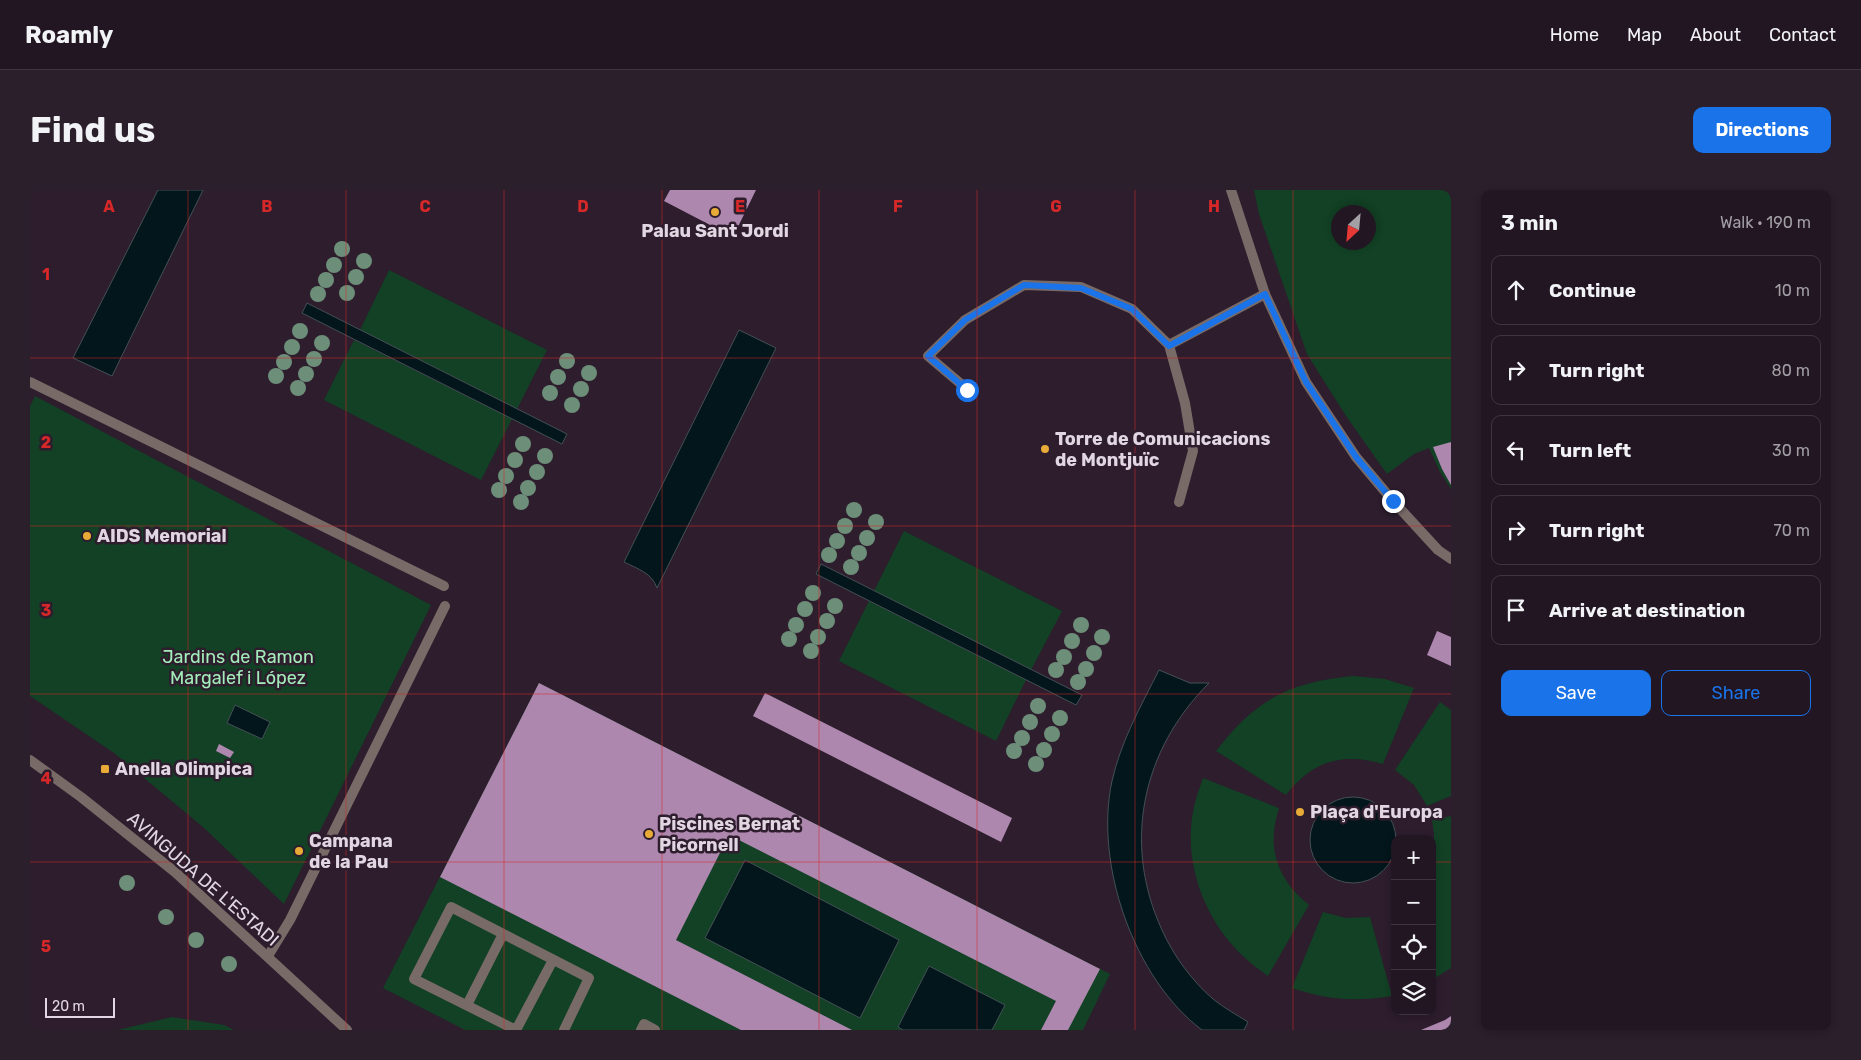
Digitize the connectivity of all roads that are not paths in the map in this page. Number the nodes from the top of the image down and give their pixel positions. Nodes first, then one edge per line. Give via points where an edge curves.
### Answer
1 (1231, 190) edge
2 (1265, 294) junction
3 (1169, 346) junction
4 (30, 382) edge
5 (967, 390) dead end
6 (1178, 502) dead end
7 (1451, 559) edge
8 (444, 586) dead end
9 (445, 606) dead end
10 (30, 760) edge
11 (503, 934) junction
12 (268, 956) junction
13 (553, 960) junction
14 (467, 1005) junction
15 (347, 1030) edge
16 (564, 1030) edge
17 (641, 1030) edge
18 (655, 1030) edge

1 - 2 street
2 - 3 street
2 - 7 street via 1306,382 1356,457 1438,550
3 - 5 street via 1132,309 1081,288 1024,285 965,320 928,356
3 - 6 street via 1193,451
4 - 8 street
9 - 12 street via 290,920
10 - 12 street, AVINGUDA DE L'ESTADI via 175,872
11 - 13 street
11 - 14 street
11 - 14 street via 451,907 414,979
12 - 15 street, AVINGUDA DE L'ESTADI
13 - 14 street via 516,1030
13 - 16 street via 589,978
17 - 18 street via 644,1024

